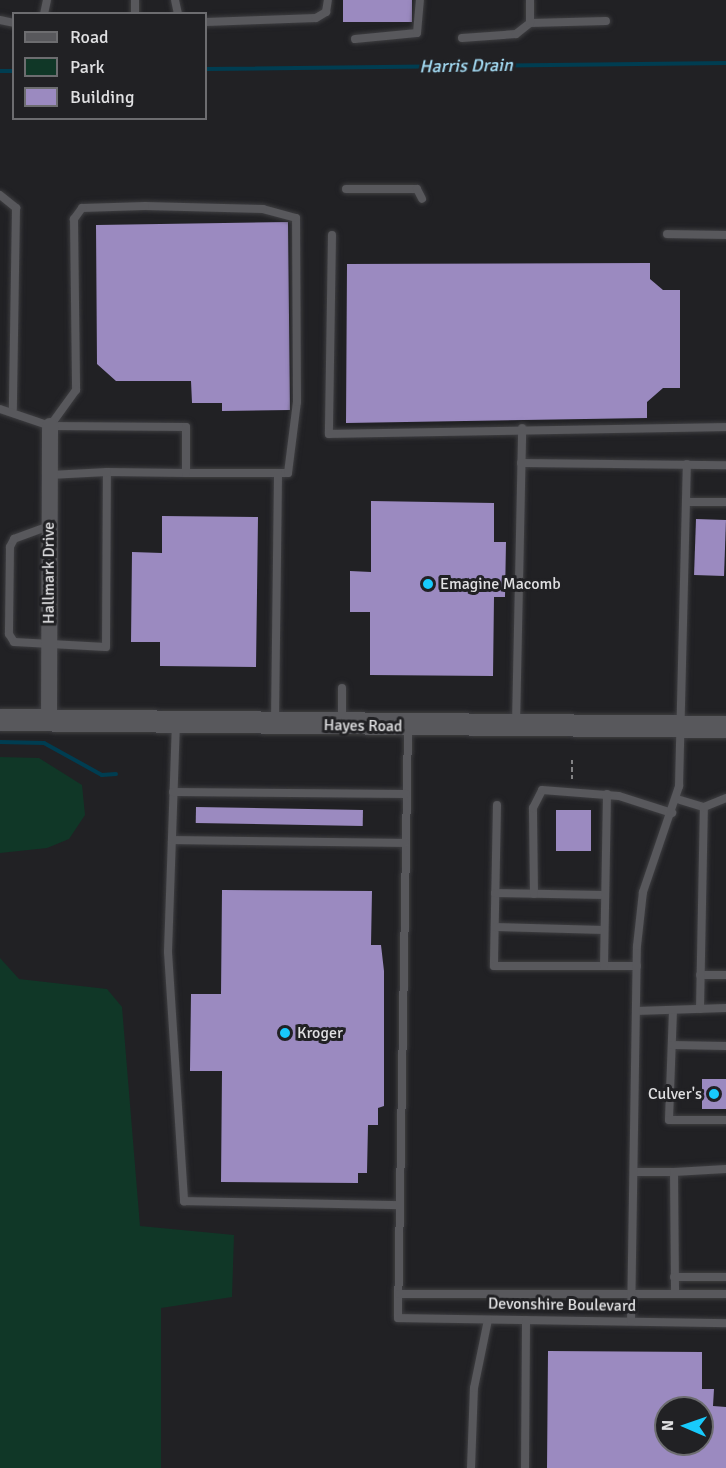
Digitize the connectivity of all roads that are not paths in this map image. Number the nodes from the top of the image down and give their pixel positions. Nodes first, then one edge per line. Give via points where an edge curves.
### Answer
1 (328, 0) edge
2 (420, 0) edge
3 (530, 0) edge
4 (606, 21) dead end
5 (207, 22) edge
6 (530, 23) junction
7 (462, 38) dead end
8 (355, 39) dead end
9 (346, 189) dead end
10 (0, 195) edge
11 (422, 199) dead end
12 (667, 234) dead end
13 (332, 235) dead end
14 (726, 235) edge
15 (0, 409) edge
16 (13, 409) junction
17 (50, 426) junction
18 (726, 427) edge
19 (522, 428) junction
20 (521, 463) junction
21 (687, 464) junction
22 (726, 465) edge
23 (107, 472) junction
24 (186, 473) junction
25 (278, 473) junction
26 (50, 475) junction
27 (686, 502) junction
28 (726, 502) edge
29 (49, 526) junction
30 (49, 646) junction
31 (342, 688) dead end
32 (0, 720) edge
33 (49, 720) junction
34 (176, 722) junction
35 (275, 725) junction
36 (516, 725) junction
37 (342, 726) junction
38 (408, 726) junction
39 (681, 727) junction
40 (726, 727) edge
41 (173, 792) junction
42 (607, 794) junction
43 (406, 795) junction
44 (726, 798) edge
45 (677, 799) junction
46 (497, 805) dead end
47 (704, 807) junction
48 (672, 813) junction
49 (172, 840) junction
50 (405, 843) junction
51 (495, 893) junction
52 (534, 894) junction
53 (605, 895) junction
54 (495, 927) junction
55 (604, 930) junction
56 (604, 966) junction
57 (637, 966) junction
58 (700, 975) junction
59 (726, 975) edge
60 (726, 1008) edge
61 (700, 1009) junction
62 (673, 1010) junction
63 (636, 1011) junction
64 (672, 1045) junction
65 (726, 1046) edge
66 (726, 1120) edge
67 (726, 1169) edge
68 (634, 1172) junction
69 (674, 1172) junction
70 (400, 1205) junction
71 (675, 1276) junction
72 (726, 1277) edge
73 (399, 1294) junction
74 (632, 1294) junction
75 (675, 1294) junction
76 (726, 1294) edge
77 (488, 1320) junction
78 (526, 1320) junction
79 (631, 1321) junction
80 (726, 1323) edge
81 (471, 1468) edge
82 (525, 1468) edge

1 - 5 lane via 326,12 316,18
2 - 8 lane via 417,33
3 - 6 lane
4 - 6 lane
6 - 7 lane via 506,38
9 - 11 lane via 417,189
10 - 16 lane via 16,208
12 - 14 lane
13 - 19 lane via 329,434
15 - 16 lane
16 - 17 lane
17 - 24 lane via 186,427
17 - 25 lane via 76,390 73,234 82,208 263,209 296,218 297,402 288,474
17 - 26 street, Hallmark Drive
18 - 19 lane
19 - 20 lane
20 - 21 lane
20 - 36 lane
21 - 22 lane
21 - 27 lane
23 - 24 lane
23 - 26 lane
23 - 30 lane via 106,647
24 - 25 lane
25 - 35 lane
26 - 29 street, Hallmark Drive
27 - 28 lane
27 - 39 lane
29 - 30 street, Hallmark Drive
29 - 30 lane via 14,538 10,547 9,634 14,642
30 - 33 street, Hallmark Drive
31 - 37 lane
32 - 33 street, Hayes Road
33 - 34 street, Hayes Road
34 - 35 street, Hayes Road
34 - 41 lane
35 - 37 street, Hayes Road
36 - 38 street, Hayes Road
36 - 39 street, Hayes Road
37 - 38 street, Hayes Road
38 - 43 lane
39 - 40 street, Hayes Road
39 - 45 lane
41 - 43 lane
41 - 49 lane
42 - 48 lane
42 - 52 lane via 542,790 535,795
42 - 53 lane
43 - 50 lane
44 - 47 lane
45 - 47 lane
45 - 48 lane
46 - 51 lane
47 - 58 lane
48 - 57 lane via 643,892
49 - 50 lane
49 - 70 lane via 168,952 184,1201
50 - 70 lane
51 - 52 lane
51 - 54 lane
52 - 53 lane
53 - 55 lane
54 - 55 lane
54 - 56 lane via 494,966
55 - 56 lane
56 - 57 lane
57 - 63 lane
58 - 59 lane
58 - 61 lane
60 - 61 lane
61 - 62 lane
62 - 63 lane
62 - 64 lane
63 - 68 lane
64 - 65 lane
64 - 66 lane via 669,1120
67 - 69 lane
68 - 69 lane
68 - 74 lane
69 - 71 lane
70 - 73 lane
71 - 72 lane
71 - 75 lane
73 - 74 lane, Devonshire Boulevard
73 - 77 lane, Devonshire Boulevard via 398,1318
74 - 75 lane, Devonshire Boulevard
74 - 79 lane
75 - 76 lane, Devonshire Boulevard
77 - 78 lane, Devonshire Boulevard
77 - 81 lane via 474,1388
78 - 79 lane, Devonshire Boulevard
78 - 82 lane
79 - 80 lane, Devonshire Boulevard

